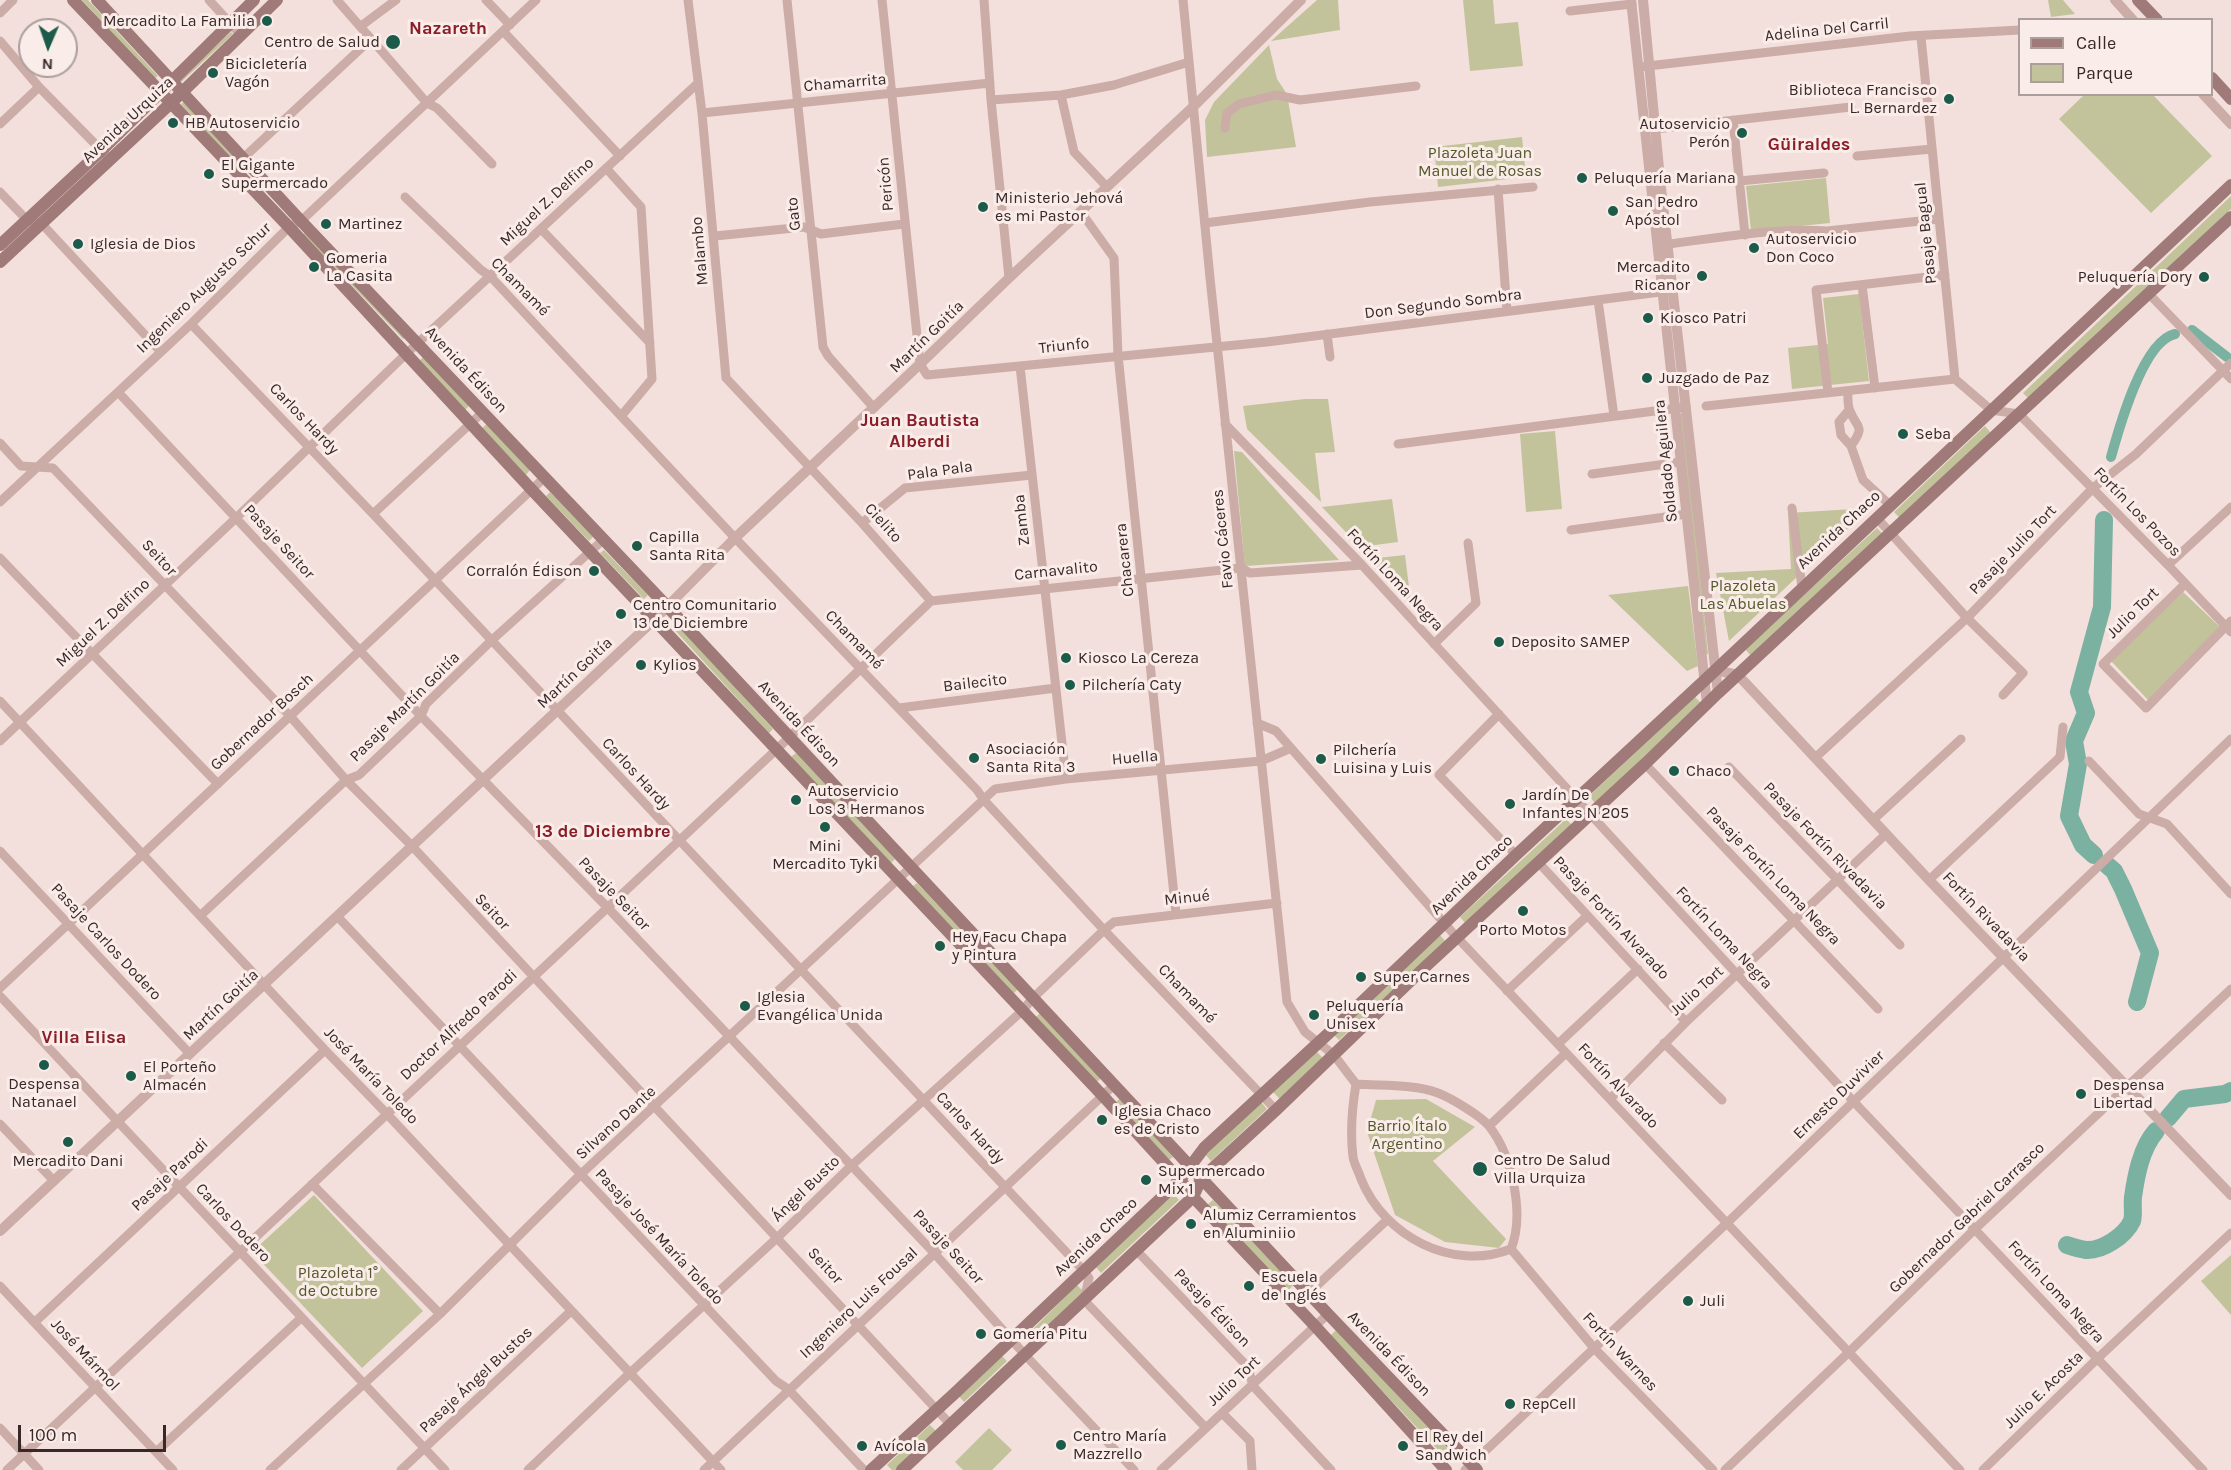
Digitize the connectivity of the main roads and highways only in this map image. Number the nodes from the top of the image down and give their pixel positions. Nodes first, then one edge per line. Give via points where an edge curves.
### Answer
1 (73, 0) edge
2 (97, 0) edge
3 (254, 0) edge
4 (277, 0) edge
5 (2138, 0) edge
6 (2155, 18) edge
7 (2213, 80) edge
8 (171, 81) junction
9 (181, 92) junction
10 (159, 93) junction
11 (2231, 99) edge
12 (171, 103) junction
13 (105, 155) junction
14 (2231, 185) edge
15 (2231, 217) edge
16 (0, 245) edge
17 (0, 262) edge
18 (1189, 1167) junction
19 (1201, 1179) junction
20 (1180, 1180) junction
21 (1193, 1197) junction
22 (1471, 1468) edge
23 (871, 1470) edge
24 (902, 1470) edge
25 (1446, 1470) edge

1 - 10 main road, Avenida Édison
2 - 8 main road, Avenida Édison
3 - 8 main road, Avenida Urquiza
4 - 9 main road, Avenida Urquiza
5 - 6 main road
7 - 11 main road
8 - 9 main road, Avenida Édison
8 - 10 main road, Avenida Urquiza
9 - 12 main road, Avenida Urquiza
9 - 18 main road, Avenida Édison
10 - 12 main road, Avenida Édison
10 - 13 main road, Avenida Urquiza
12 - 13 main road, Avenida Urquiza
12 - 20 main road, Avenida Édison
13 - 16 main road, Avenida Urquiza
13 - 17 main road, Avenida Urquiza via 42,224
14 - 18 main road, Avenida Chaco via 1204,1148
15 - 19 main road
18 - 19 main road, Avenida Édison
18 - 20 main road, Avenida Chaco
19 - 21 main road
19 - 22 main road, Avenida Édison
20 - 21 main road, Avenida Édison
20 - 23 main road, Avenida Chaco
21 - 24 main road
21 - 25 main road, Avenida Édison

